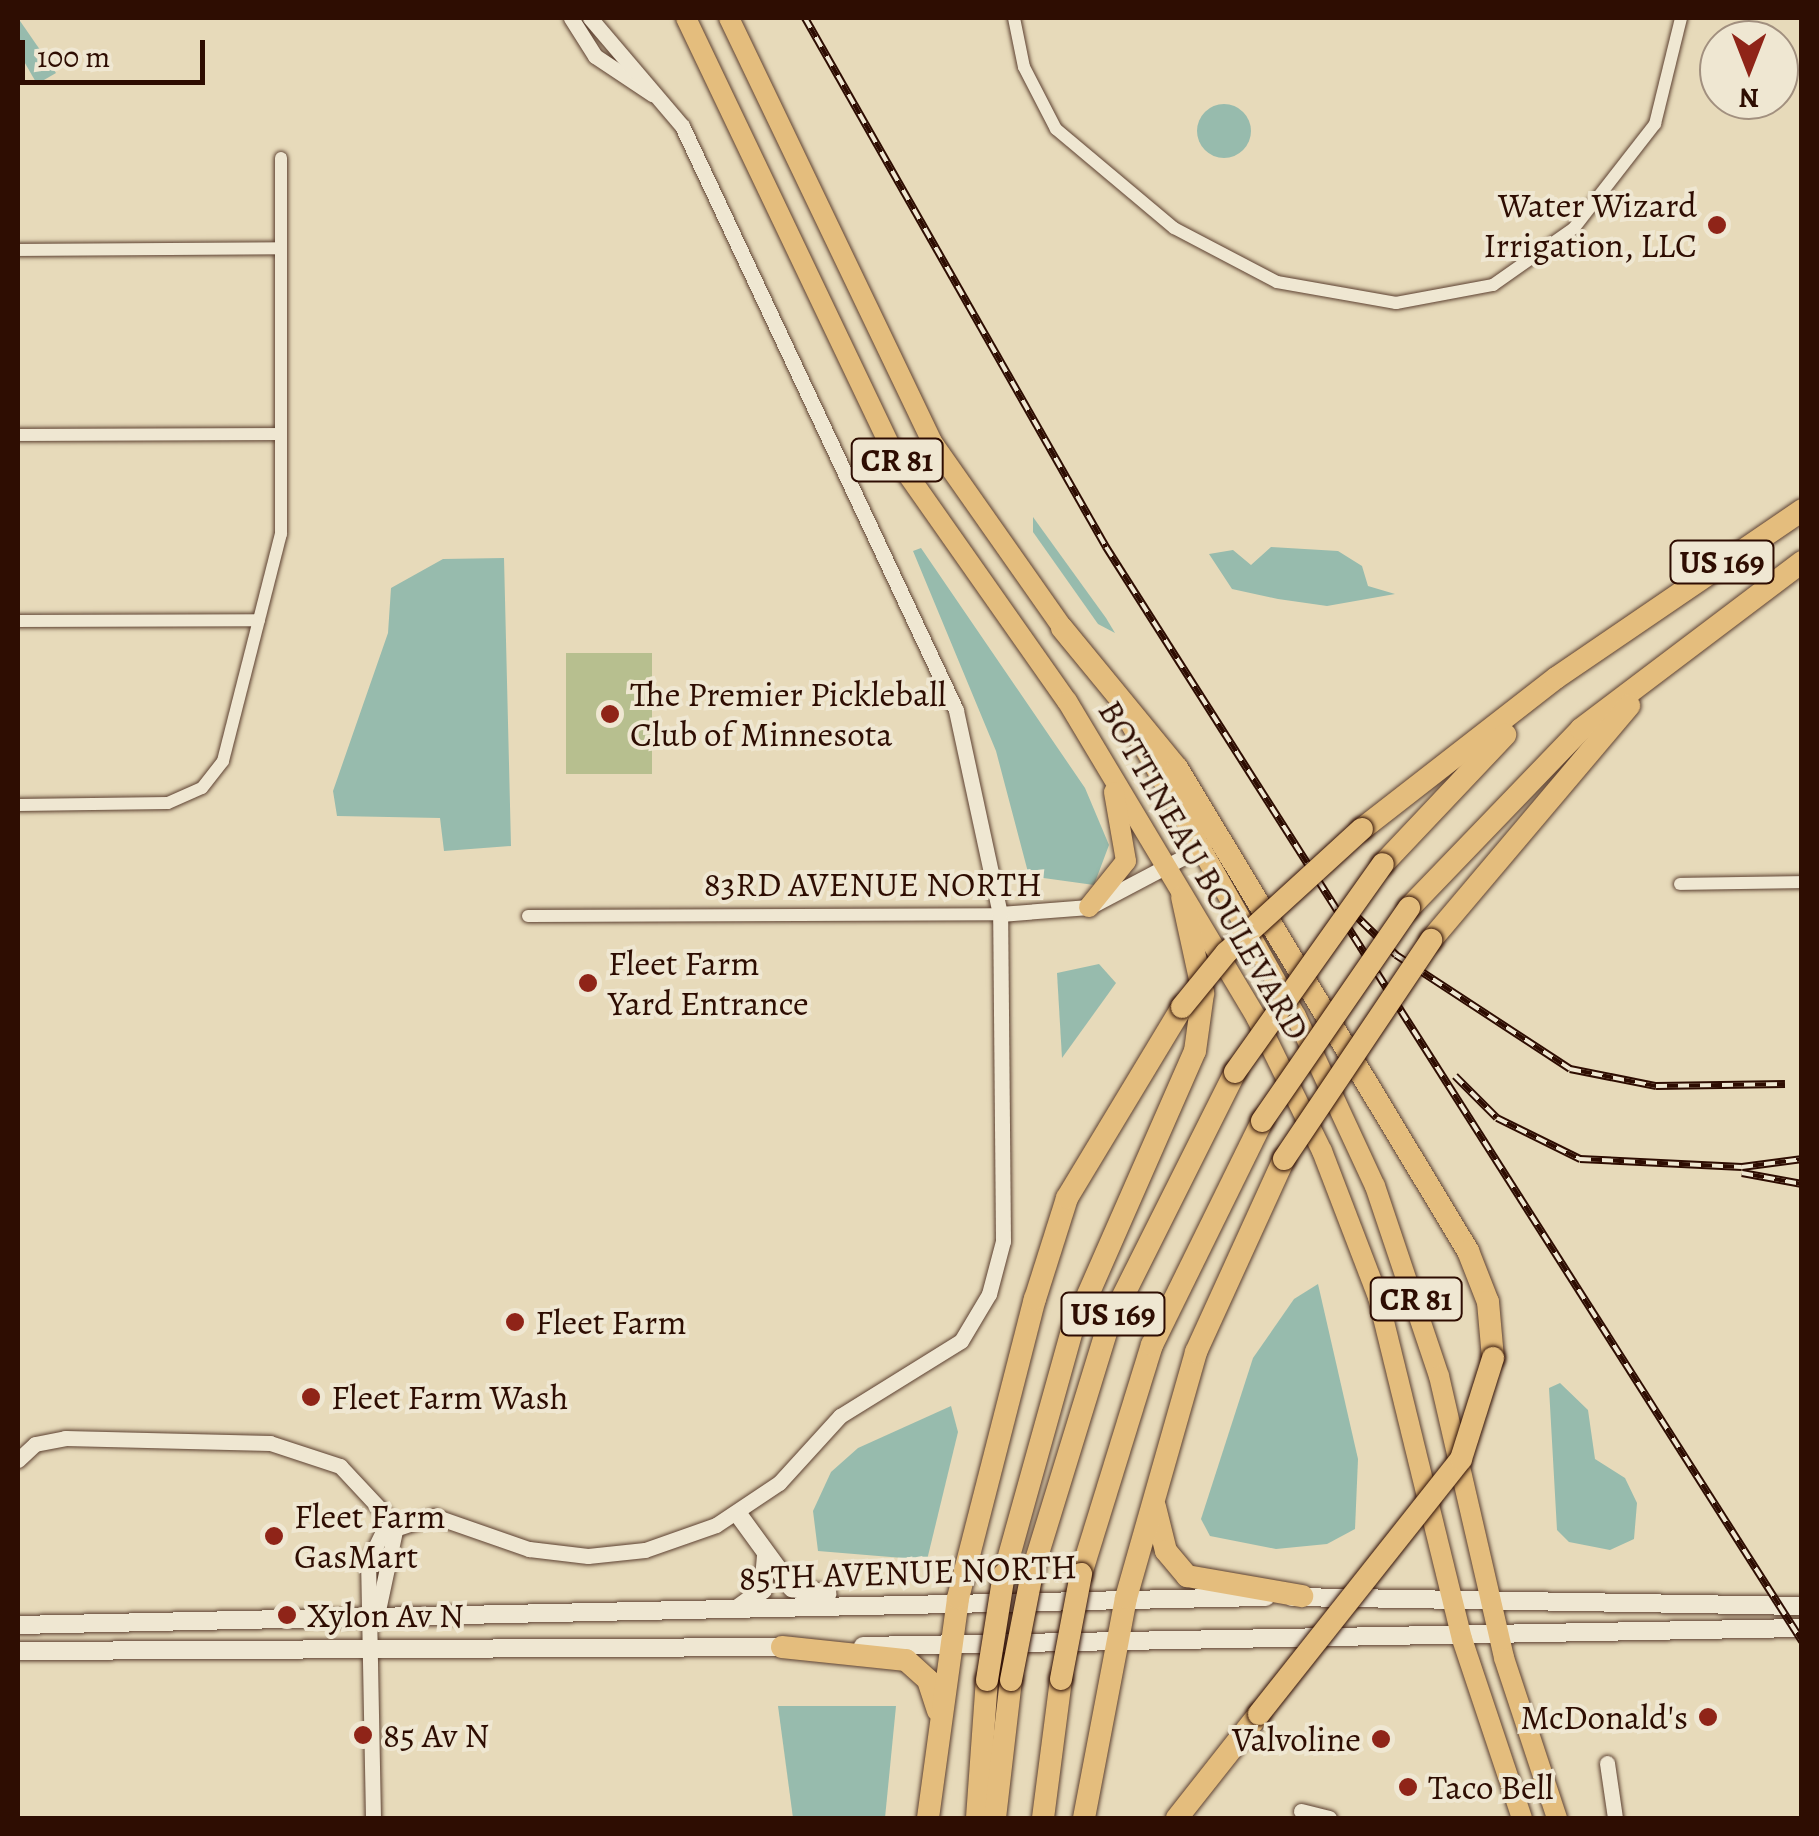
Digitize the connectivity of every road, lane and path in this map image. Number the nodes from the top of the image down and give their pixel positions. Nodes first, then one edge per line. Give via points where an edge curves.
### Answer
1 (686, 18) edge
2 (730, 18) edge
3 (1014, 18) edge
4 (1681, 18) edge
5 (584, 19) edge
6 (281, 158) dead end
7 (280, 248) junction
8 (18, 250) edge
9 (281, 434) junction
10 (18, 436) edge
11 (1802, 510) edge
12 (1802, 562) edge
13 (1643, 614) junction
14 (259, 620) junction
15 (18, 621) edge
16 (1062, 628) junction
17 (1680, 651) junction
18 (1109, 771) junction
19 (18, 805) edge
20 (1203, 847) junction
21 (1168, 868) junction
22 (1802, 882) edge
23 (1680, 884) dead end
24 (1182, 897) junction
25 (1088, 907) junction
26 (1000, 914) junction
27 (528, 916) dead end
28 (18, 1458) edge
29 (1154, 1498) junction
30 (738, 1514) junction
31 (396, 1526) junction
32 (764, 1543) junction
33 (1302, 1596) junction
34 (1454, 1597) junction
35 (1490, 1597) junction
36 (958, 1598) junction
37 (1126, 1598) junction
38 (894, 1600) junction
39 (1802, 1606) edge
40 (734, 1610) junction
41 (376, 1620) junction
42 (18, 1625) edge
43 (1802, 1628) edge
44 (1499, 1638) junction
45 (1462, 1639) junction
46 (952, 1646) junction
47 (1116, 1646) junction
48 (375, 1647) junction
49 (782, 1647) junction
50 (18, 1651) edge
51 (940, 1717) junction
52 (1607, 1763) dead end
53 (1301, 1812) dead end
54 (373, 1818) edge
55 (928, 1818) edge
56 (978, 1818) edge
57 (995, 1818) edge
58 (1043, 1818) edge
59 (1084, 1818) edge
60 (1177, 1818) edge
61 (1329, 1818) edge
62 (1522, 1818) edge
63 (1556, 1818) edge
64 (1615, 1818) edge

1 - 18 highway, BOTTINEAU BOULEVARD / CR 81 via 896,458
2 - 16 highway, BOTTINEAU BOULEVARD / CR 81 via 932,442
3 - 4 street via 1024,68 1056,129 1174,228 1277,282 1396,303 1492,285 1574,228 1656,124
5 - 26 street via 660,98 710,181 944,682 976,780
6 - 7 street
7 - 8 street
7 - 9 street
9 - 10 street
9 - 14 street via 281,534
11 - 13 highway, US 169
12 - 17 highway, US 169
13 - 36 highway, bridge via 1362,829 1226,954 1182,1007 1067,1198 999,1413
13 - 57 highway, US 169, bridge via 1453,784 1382,864 1235,1072 1108,1326 1032,1573
14 - 15 street
14 - 19 street via 223,760 202,788 168,803
16 - 20 highway, BOTTINEAU BOULEVARD / CR 81
16 - 60 highway, bridge via 1178,768 1468,1251 1488,1302 1493,1358 1461,1460
17 - 29 highway, bridge via 1431,940 1284,1159 1219,1290
17 - 58 highway, US 169, bridge via 1534,774 1409,908 1262,1121 1152,1345 1081,1574
18 - 21 highway, BOTTINEAU BOULEVARD / CR 81
18 - 25 highway via 1126,861
20 - 21 street, 83RD AVENUE NORTH
20 - 35 highway, BOTTINEAU BOULEVARD / CR 81 via 1343,1107 1375,1186 1438,1376
21 - 24 highway, BOTTINEAU BOULEVARD / CR 81
21 - 25 street, 83RD AVENUE NORTH
22 - 23 street
24 - 34 highway, BOTTINEAU BOULEVARD / CR 81 via 1256,1017 1344,1204 1405,1391
24 - 56 highway, bridge via 1203,993 1195,1051 1072,1331 1004,1574 987,1680
25 - 26 street, 83RD AVENUE NORTH
26 - 27 street, 83RD AVENUE NORTH
26 - 30 street via 1003,1240 990,1294 942,1360 840,1416
28 - 31 street via 65,1438 270,1443 340,1466
29 - 33 highway via 1160,1536 1187,1576
29 - 37 highway
30 - 31 street via 670,1544 588,1556 529,1549 434,1516
30 - 32 main road
31 - 41 street
32 - 38 main road via 801,1593
32 - 40 main road via 763,1590
33 - 34 main road, 85TH AVENUE NORTH
33 - 37 main road, 85TH AVENUE NORTH
34 - 35 main road, 85TH AVENUE NORTH
34 - 45 highway, BOTTINEAU BOULEVARD / CR 81
35 - 39 main road, 85TH AVENUE NORTH
35 - 44 highway, BOTTINEAU BOULEVARD / CR 81
36 - 37 main road, 85TH AVENUE NORTH
36 - 38 main road, 85TH AVENUE NORTH
36 - 46 highway
37 - 47 highway
38 - 40 main road, 85TH AVENUE NORTH
40 - 41 main road, 85TH AVENUE NORTH
41 - 42 main road, 85TH AVENUE NORTH
41 - 48 street
43 - 44 main road, 85TH AVENUE NORTH
44 - 45 main road, 85TH AVENUE NORTH
44 - 63 highway, BOTTINEAU BOULEVARD / CR 81
45 - 47 main road, 85TH AVENUE NORTH
45 - 62 highway, BOTTINEAU BOULEVARD / CR 81
46 - 47 main road, 85TH AVENUE NORTH
46 - 49 main road, 85TH AVENUE NORTH
46 - 51 highway
47 - 59 highway
48 - 49 main road, 85TH AVENUE NORTH
48 - 50 main road, 85TH AVENUE NORTH
48 - 54 street
49 - 51 highway via 906,1660 928,1680
51 - 55 highway
52 - 64 street
53 - 61 street

